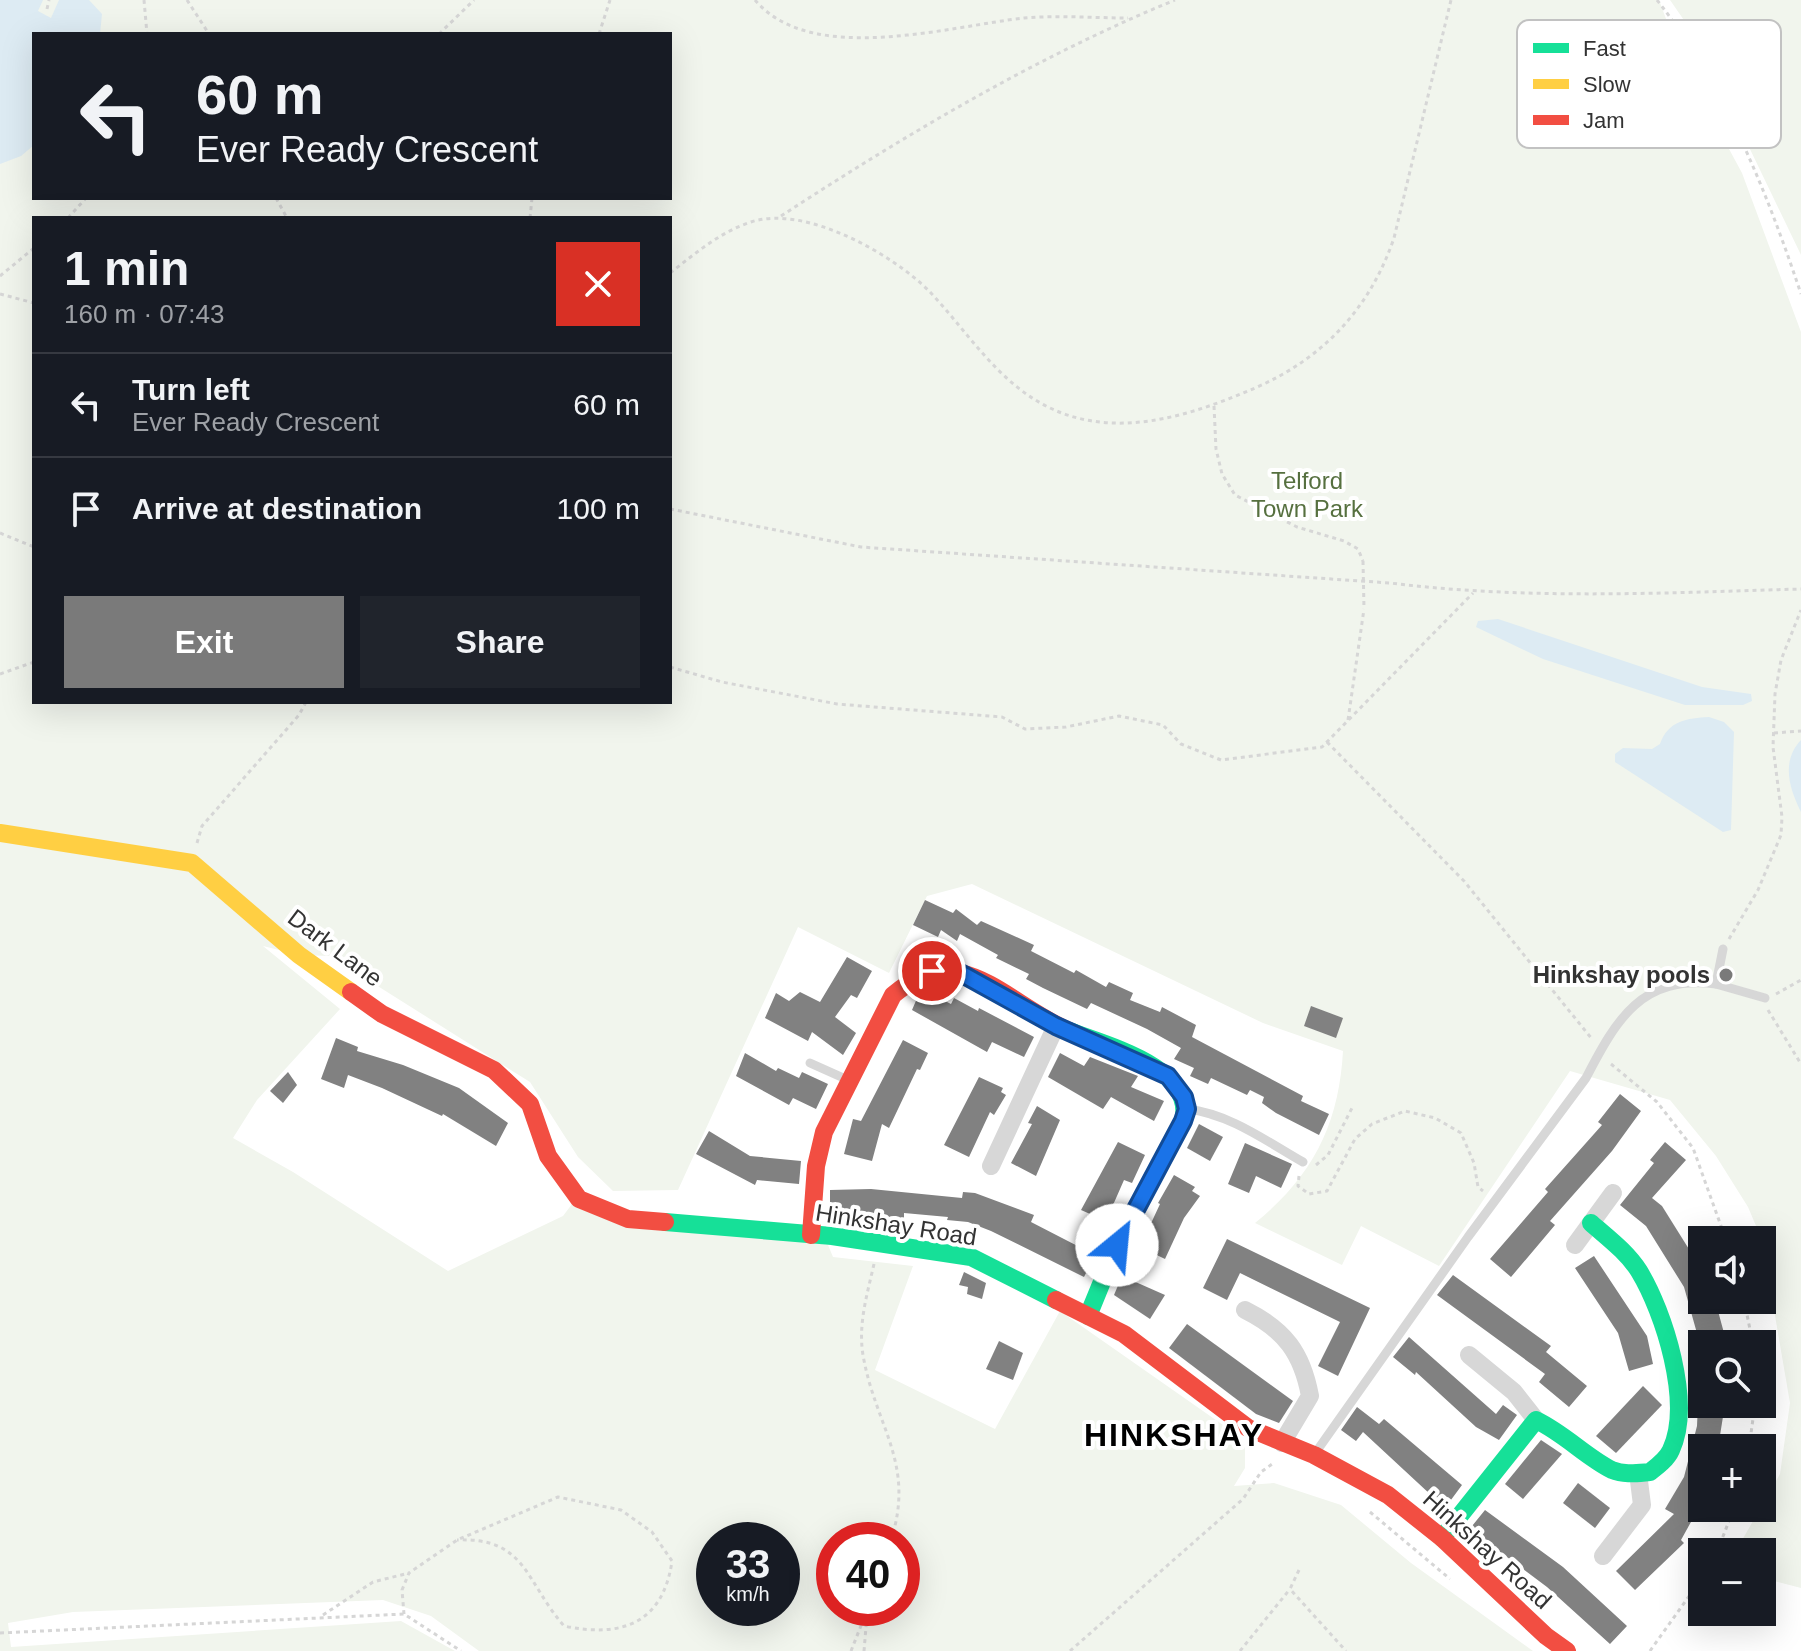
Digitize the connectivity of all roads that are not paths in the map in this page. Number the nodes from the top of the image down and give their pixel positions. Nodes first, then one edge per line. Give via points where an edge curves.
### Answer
1 (0, 833) edge
2 (1723, 949) road end
3 (1716, 984) junction
4 (1765, 998) road end
5 (1056, 1026) junction
6 (810, 1063) dead end
7 (848, 1080) junction
8 (1187, 1109) junction
9 (1303, 1162) road end
10 (991, 1166) dead end
11 (1613, 1193) dead end
12 (579, 1199) joint
13 (1591, 1223) junction
14 (811, 1235) junction
15 (1575, 1245) dead end
16 (1245, 1310) dead end
17 (1088, 1316) junction
18 (1469, 1355) dead end
19 (1536, 1420) junction
20 (1297, 1449) junction
21 (1638, 1473) junction
22 (1442, 1538) junction
23 (1603, 1556) dead end
24 (1567, 1651) edge

1 - 12 street, Dark Lane via 192,863 299,955 382,1014 494,1070 530,1104 548,1156
2 - 3 lane
3 - 4 lane
3 - 20 lane via 1687,981 1654,989 1628,1013 1496,1200
5 - 7 street via 955,970 932,971 893,995
5 - 8 street via 1168,1076
5 - 10 street
6 - 7 lane
7 - 14 street via 822,1144
8 - 9 lane via 1231,1121
8 - 17 street via 1117,1245
11 - 13 street
12 - 14 street, Hinkshay Road via 628,1219
13 - 15 street
13 - 21 street via 1637,1268 1651,1293 1676,1386 1678,1421 1670,1452 1650,1472
14 - 17 street, Hinkshay Road via 971,1257
16 - 20 street via 1267,1321 1303,1362 1310,1396
17 - 20 street, Hinkshay Road via 1124,1334 1248,1428
18 - 19 street via 1514,1392
19 - 21 street via 1562,1432 1612,1470
19 - 22 street
20 - 22 street, Hinkshay Road via 1388,1495
21 - 23 street via 1642,1505
22 - 24 street, Hinkshay Road

